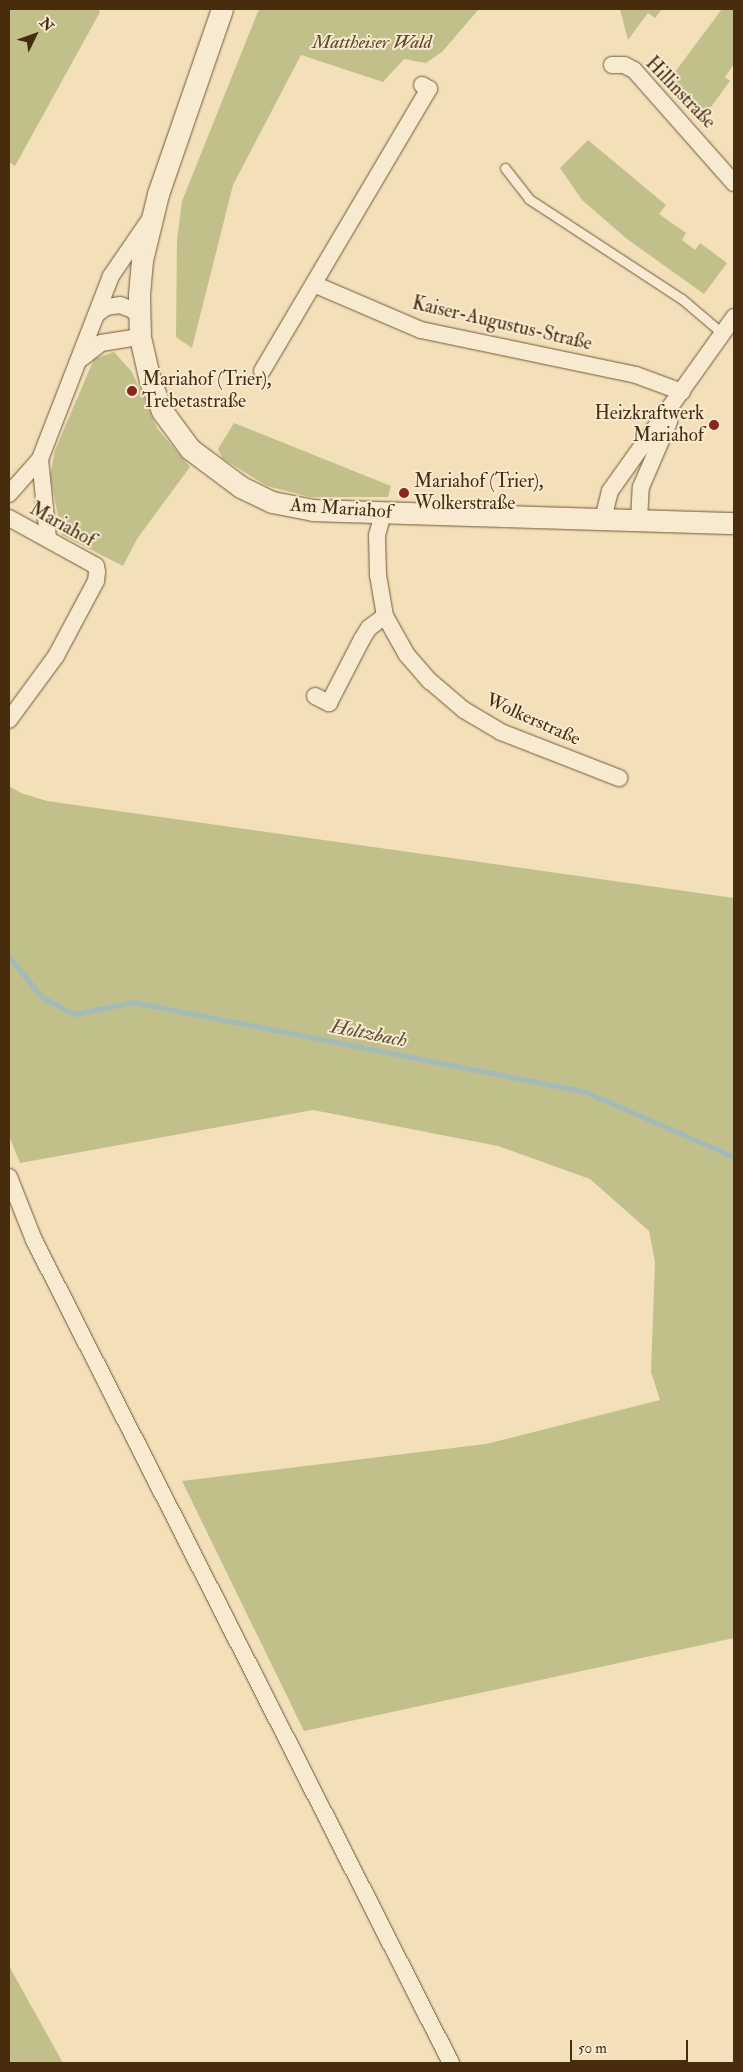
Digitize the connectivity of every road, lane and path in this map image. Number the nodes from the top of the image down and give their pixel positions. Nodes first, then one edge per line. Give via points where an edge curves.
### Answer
1 (222, 9) edge
2 (612, 65) dead end
3 (422, 85) dead end
4 (505, 168) dead end
5 (734, 182) edge
6 (152, 216) junction
7 (316, 285) junction
8 (97, 314) junction
9 (734, 317) edge
10 (140, 327) junction
11 (722, 333) junction
12 (81, 359) junction
13 (262, 371) dead end
14 (682, 392) junction
15 (40, 459) junction
16 (9, 494) edge
17 (382, 513) junction
18 (9, 518) edge
19 (602, 519) junction
20 (639, 520) junction
21 (734, 523) edge
22 (48, 538) junction
23 (385, 616) junction
24 (315, 696) dead end
25 (9, 720) edge
26 (619, 778) dead end
27 (9, 1177) edge
28 (451, 2063) edge

1 - 6 street, Am Mariahof via 172,149
2 - 5 street, Hillinstraße via 624,65 634,70
3 - 7 street via 429,89
4 - 11 lane via 529,199 682,299
6 - 8 street via 111,276
6 - 10 street, Am Mariahof via 142,260
7 - 13 street
7 - 14 street, Kaiser-Augustus-Straße via 421,330 636,375
8 - 10 street via 106,307 120,305 133,310
8 - 12 street
9 - 11 street
10 - 12 street via 101,342
10 - 17 street, Am Mariahof via 150,381 162,411 190,449 229,480 265,499 290,506
11 - 14 street
12 - 15 street
14 - 19 street via 610,491
14 - 20 street via 641,488
15 - 16 street
15 - 22 street
17 - 19 street, Am Mariahof
17 - 23 street, Wolkerstraße via 377,535 378,575
18 - 22 street, Mariahof
19 - 20 street, Am Mariahof
20 - 21 street, Am Mariahof
22 - 25 street, Mariahof via 96,566 96,581 56,656
23 - 24 street via 362,638 330,703
23 - 26 street, Wolkerstraße via 407,655 440,691 464,710 501,732
27 - 28 street via 34,1240

